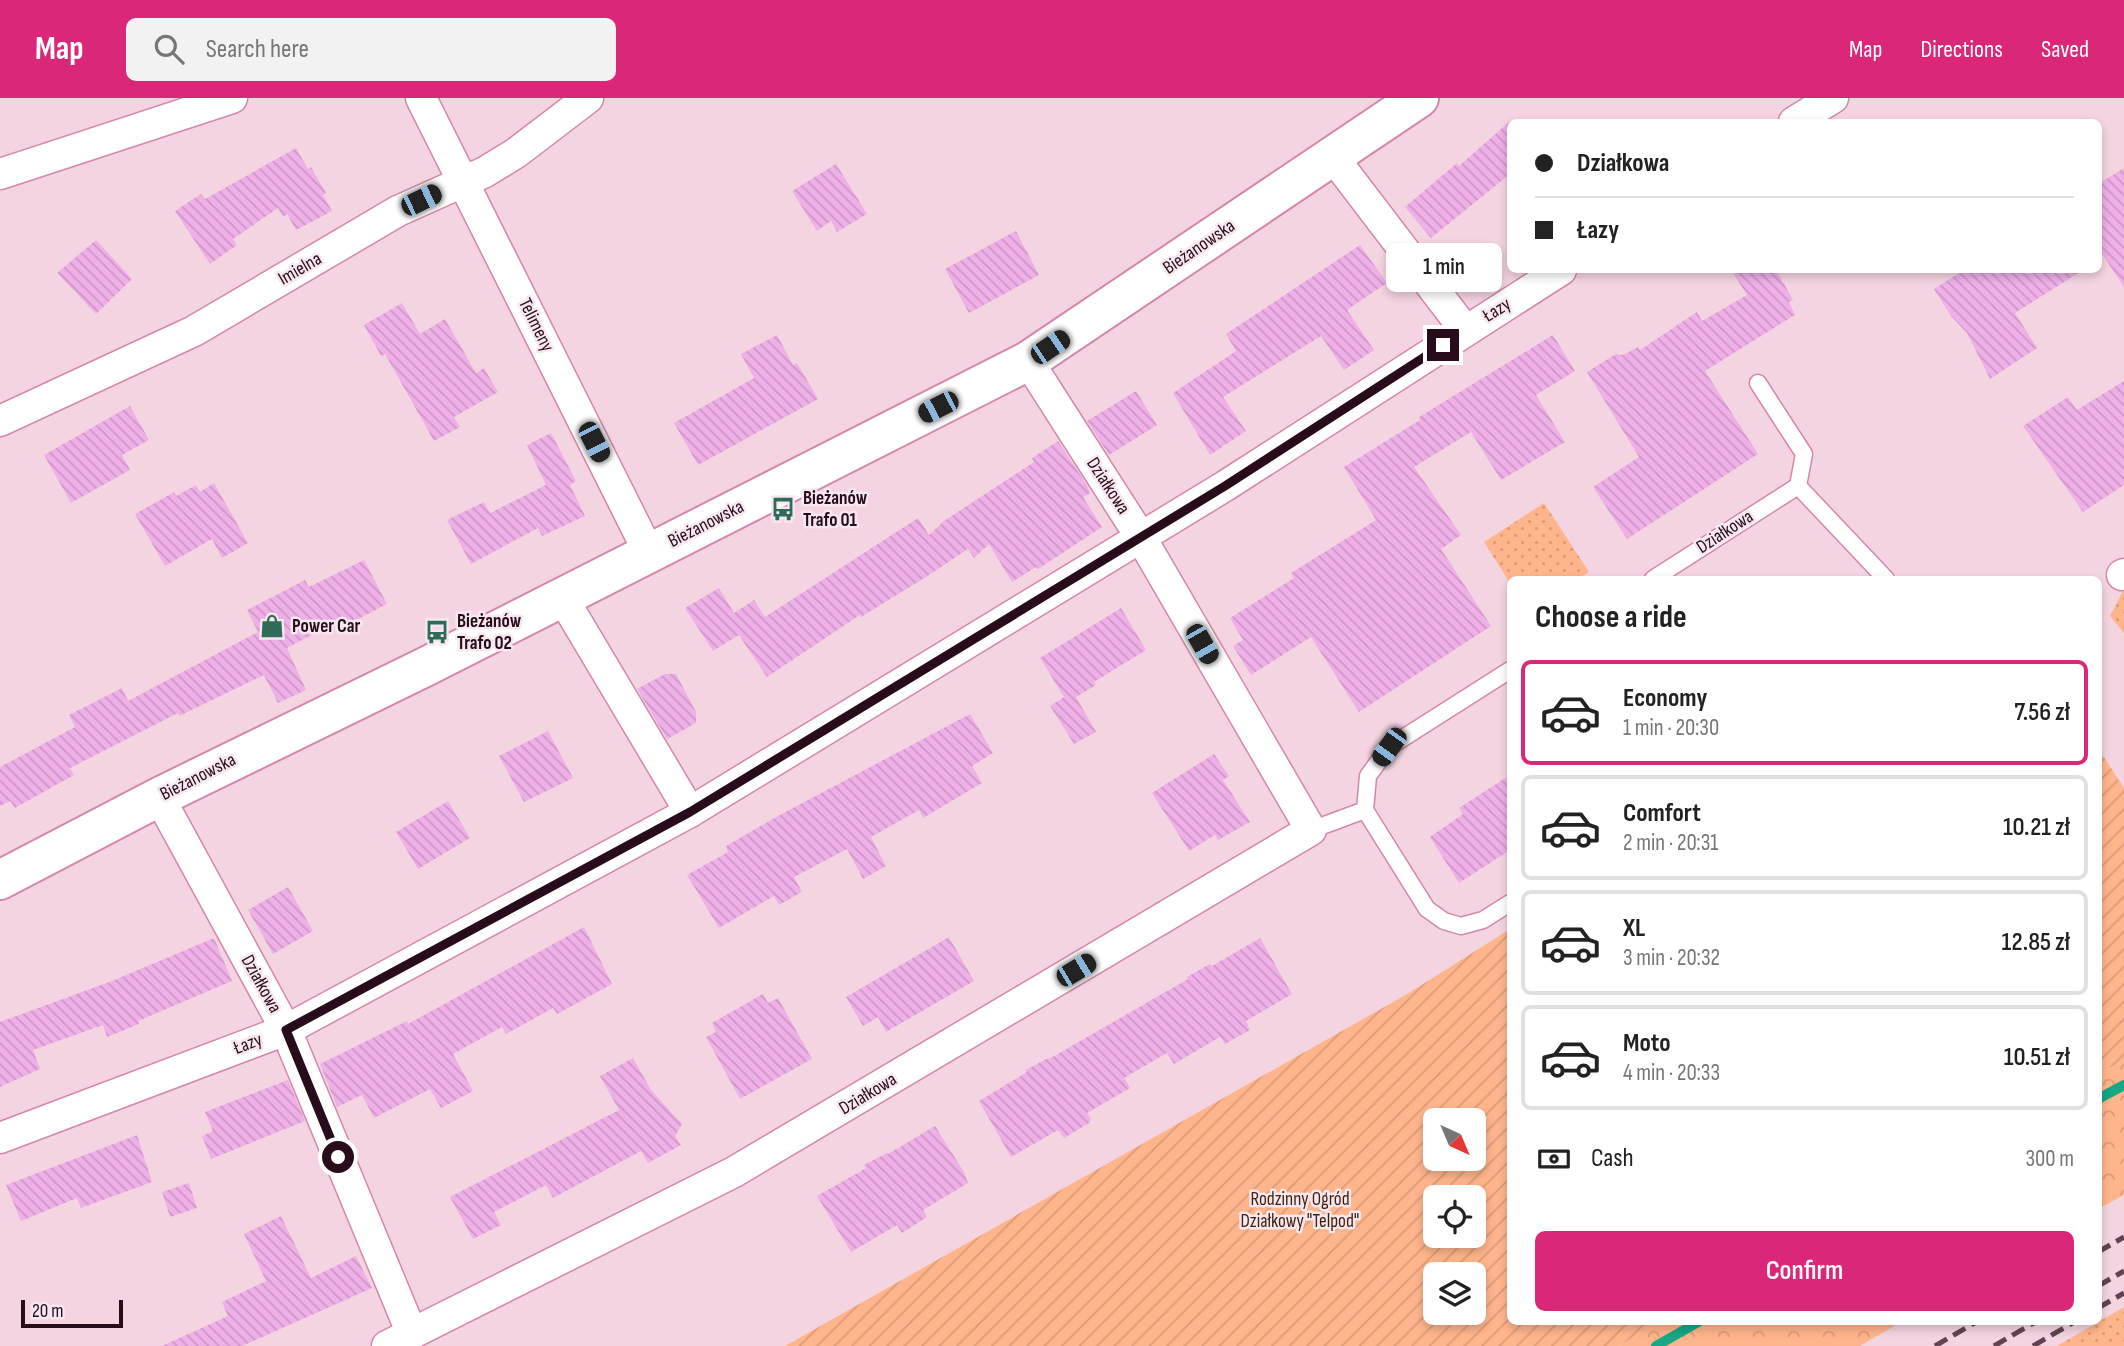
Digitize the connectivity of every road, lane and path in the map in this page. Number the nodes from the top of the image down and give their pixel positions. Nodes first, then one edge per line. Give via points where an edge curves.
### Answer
1 (232, 98) edge
2 (421, 98) edge
3 (588, 98) edge
4 (1419, 98) edge
5 (1833, 98) edge
6 (1799, 119) edge
7 (1333, 157) junction
8 (0, 174) edge
9 (463, 180) junction
10 (1556, 273) edge
11 (1465, 330) junction
12 (1028, 361) junction
13 (1758, 383) dead end
14 (0, 421) edge
15 (1798, 486) junction
16 (1140, 536) junction
17 (649, 553) junction
18 (1658, 576) edge
19 (1883, 576) edge
20 (562, 597) junction
21 (1507, 672) edge
22 (159, 797) junction
23 (1365, 810) junction
24 (690, 812) junction
25 (1311, 830) junction
26 (0, 880) edge
27 (1507, 905) edge
28 (286, 1030) junction
29 (0, 1138) edge
30 (400, 1340) edge

1 - 8 street
2 - 9 street, Telimeny
3 - 9 street, Imielna via 516,153
4 - 7 street, Bieżanowska
5 - 6 street
7 - 11 street
7 - 12 street, Bieżanowska
9 - 14 street, Imielna via 398,211 194,331
9 - 17 street, Telimeny
10 - 11 street, Łazy
11 - 16 street, Łazy
12 - 16 street, Działkowa
12 - 17 street, Bieżanowska
13 - 15 lane via 1804,454
15 - 18 lane, Działkowa
15 - 19 lane
16 - 24 street, Łazy
16 - 25 street, Działkowa
17 - 20 street, Bieżanowska
20 - 22 street, Bieżanowska
20 - 24 street
21 - 23 lane via 1389,747 1368,776
22 - 26 street, Bieżanowska
22 - 28 street, Działkowa
23 - 25 lane, Działkowa
23 - 27 lane via 1427,909 1444,921 1461,926 1483,920
24 - 28 street, Łazy
25 - 30 street, Działkowa via 734,1172
28 - 29 street, Łazy
28 - 30 street, Działkowa

